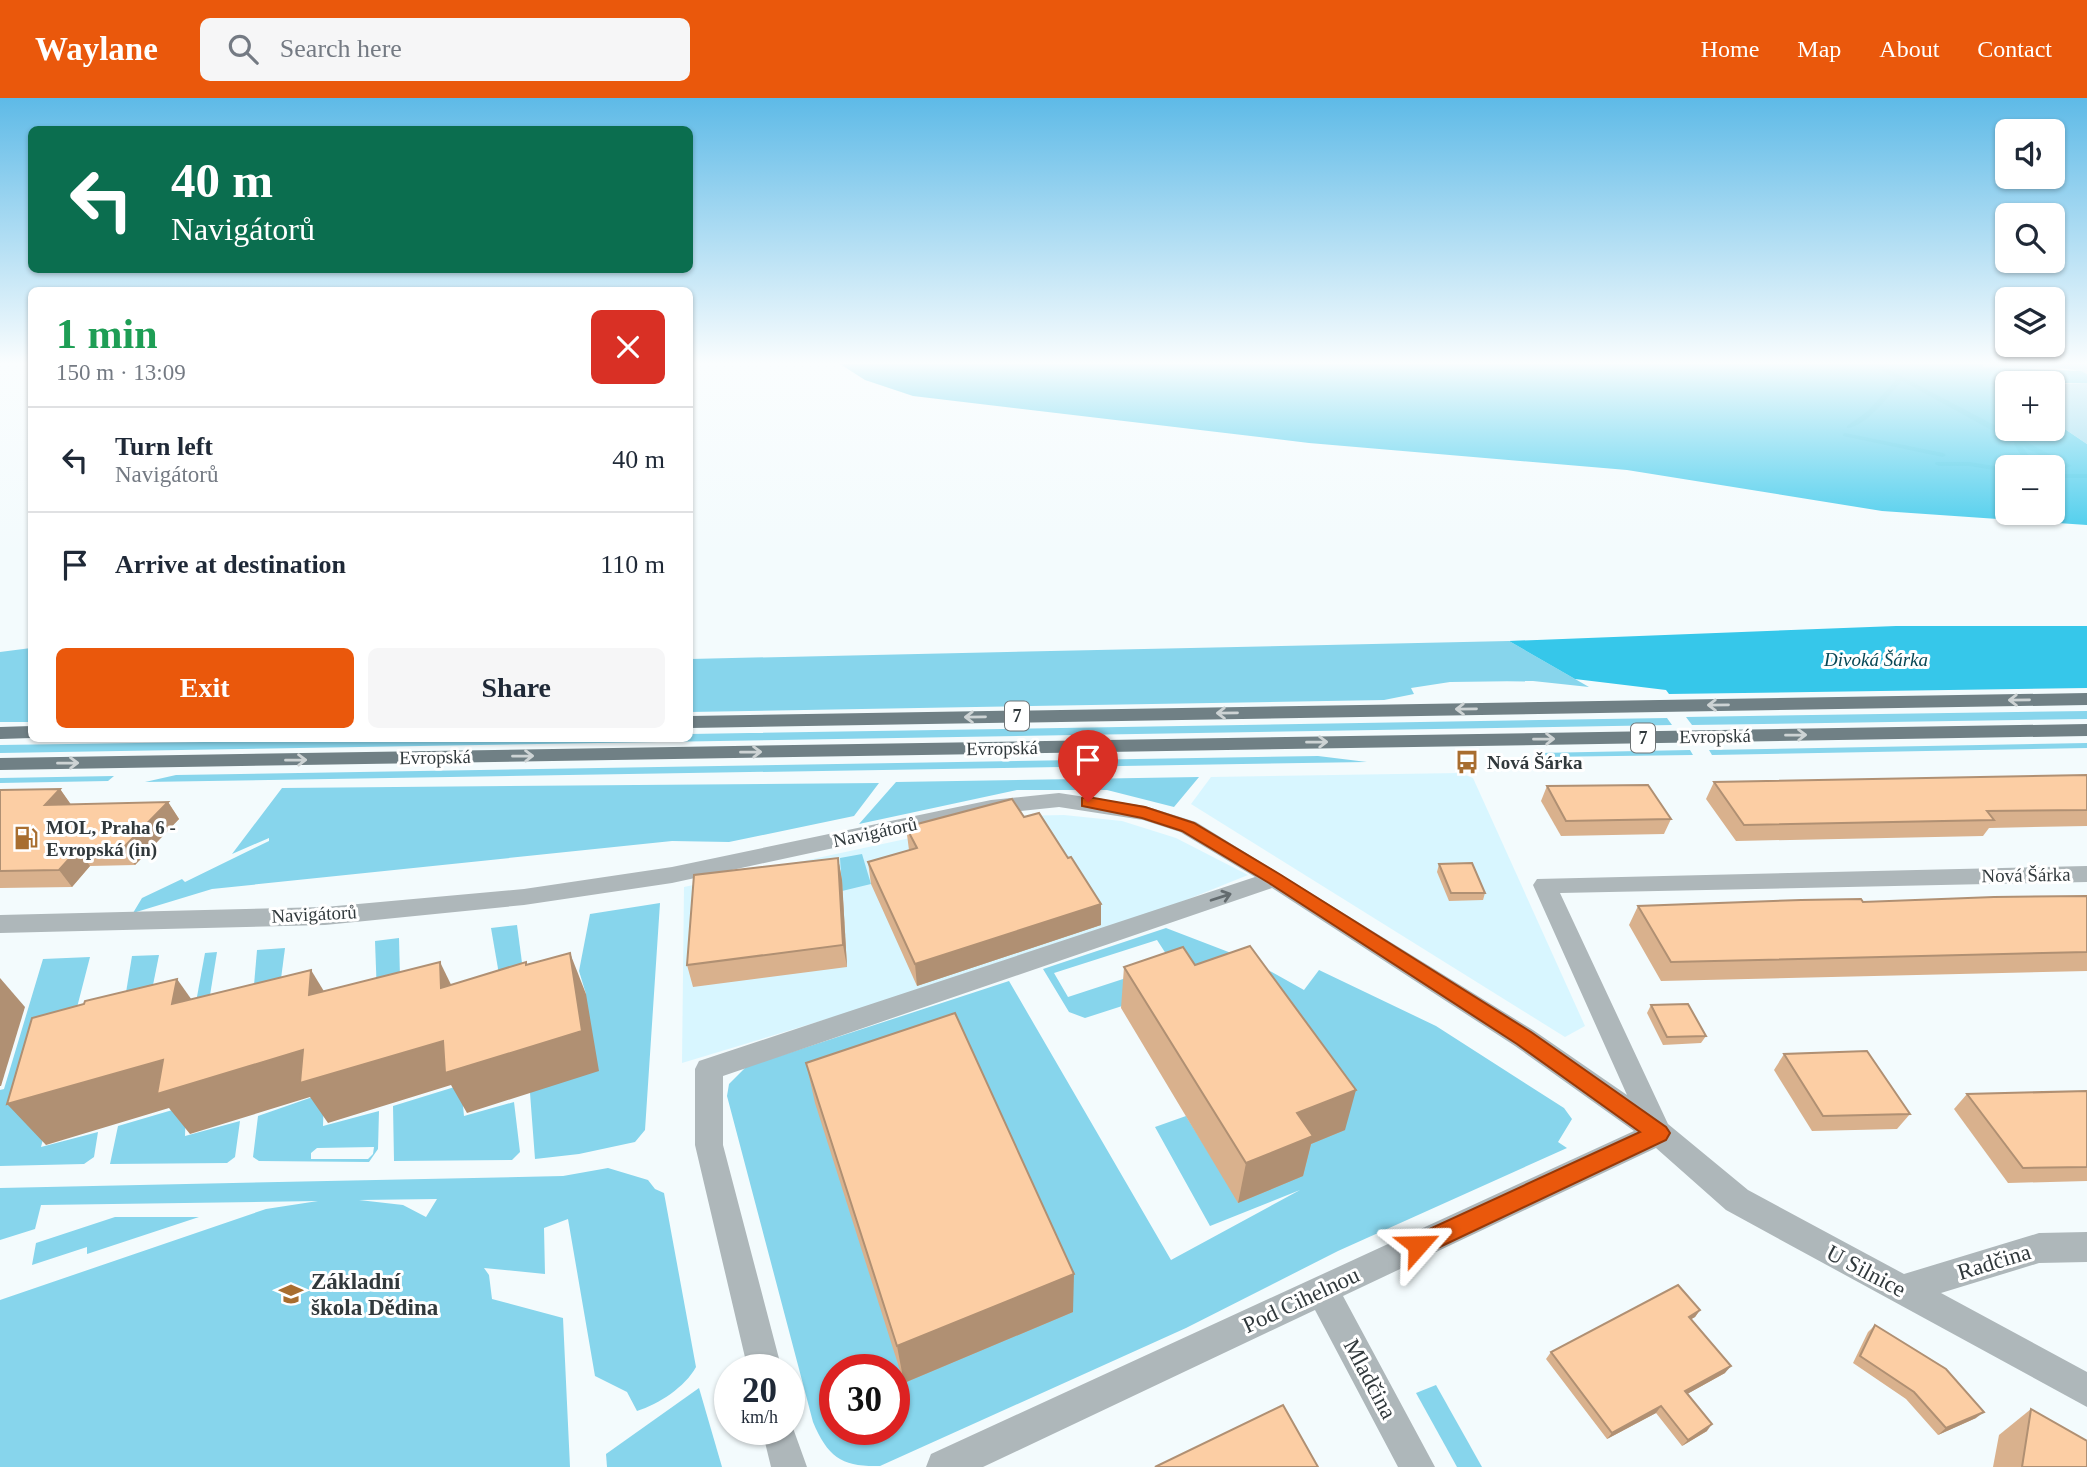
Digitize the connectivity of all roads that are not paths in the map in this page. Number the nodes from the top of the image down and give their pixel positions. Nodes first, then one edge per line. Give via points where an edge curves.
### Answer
1 (2087, 699) edge
2 (693, 722) edge
3 (2087, 730) edge
4 (28, 732) edge
5 (0, 733) edge
6 (0, 764) edge
7 (2087, 874) edge
8 (1275, 879) junction
9 (0, 924) edge
10 (1659, 1133) junction
11 (2087, 1247) edge
12 (1322, 1290) junction
13 (1902, 1290) junction
14 (761, 1354) edge
15 (2087, 1390) edge
16 (783, 1445) edge
17 (789, 1467) edge
18 (944, 1467) edge
19 (1417, 1467) edge

1 -> 2 main road, Evropská / 7
6 -> 3 main road, Evropská / 7
4 - 5 main road
7 - 10 street, Nová Šárka via 1545,885
8 - 9 street, Navigátorů via 1167,819 1117,806 1059,800 991,807 672,875 524,897 325,916
8 - 10 street, Navigátorů via 1524,1038
14 -> 8 street via 709,1145 709,1069
10 - 12 street, Pod Cihelnou
10 - 13 street, U Silnice via 1737,1200
11 - 13 street, Radčina via 2039,1248
12 - 18 street, Pod Cihelnou
12 - 19 street, Mladčina
13 - 15 street, U Silnice
16 - 17 street

